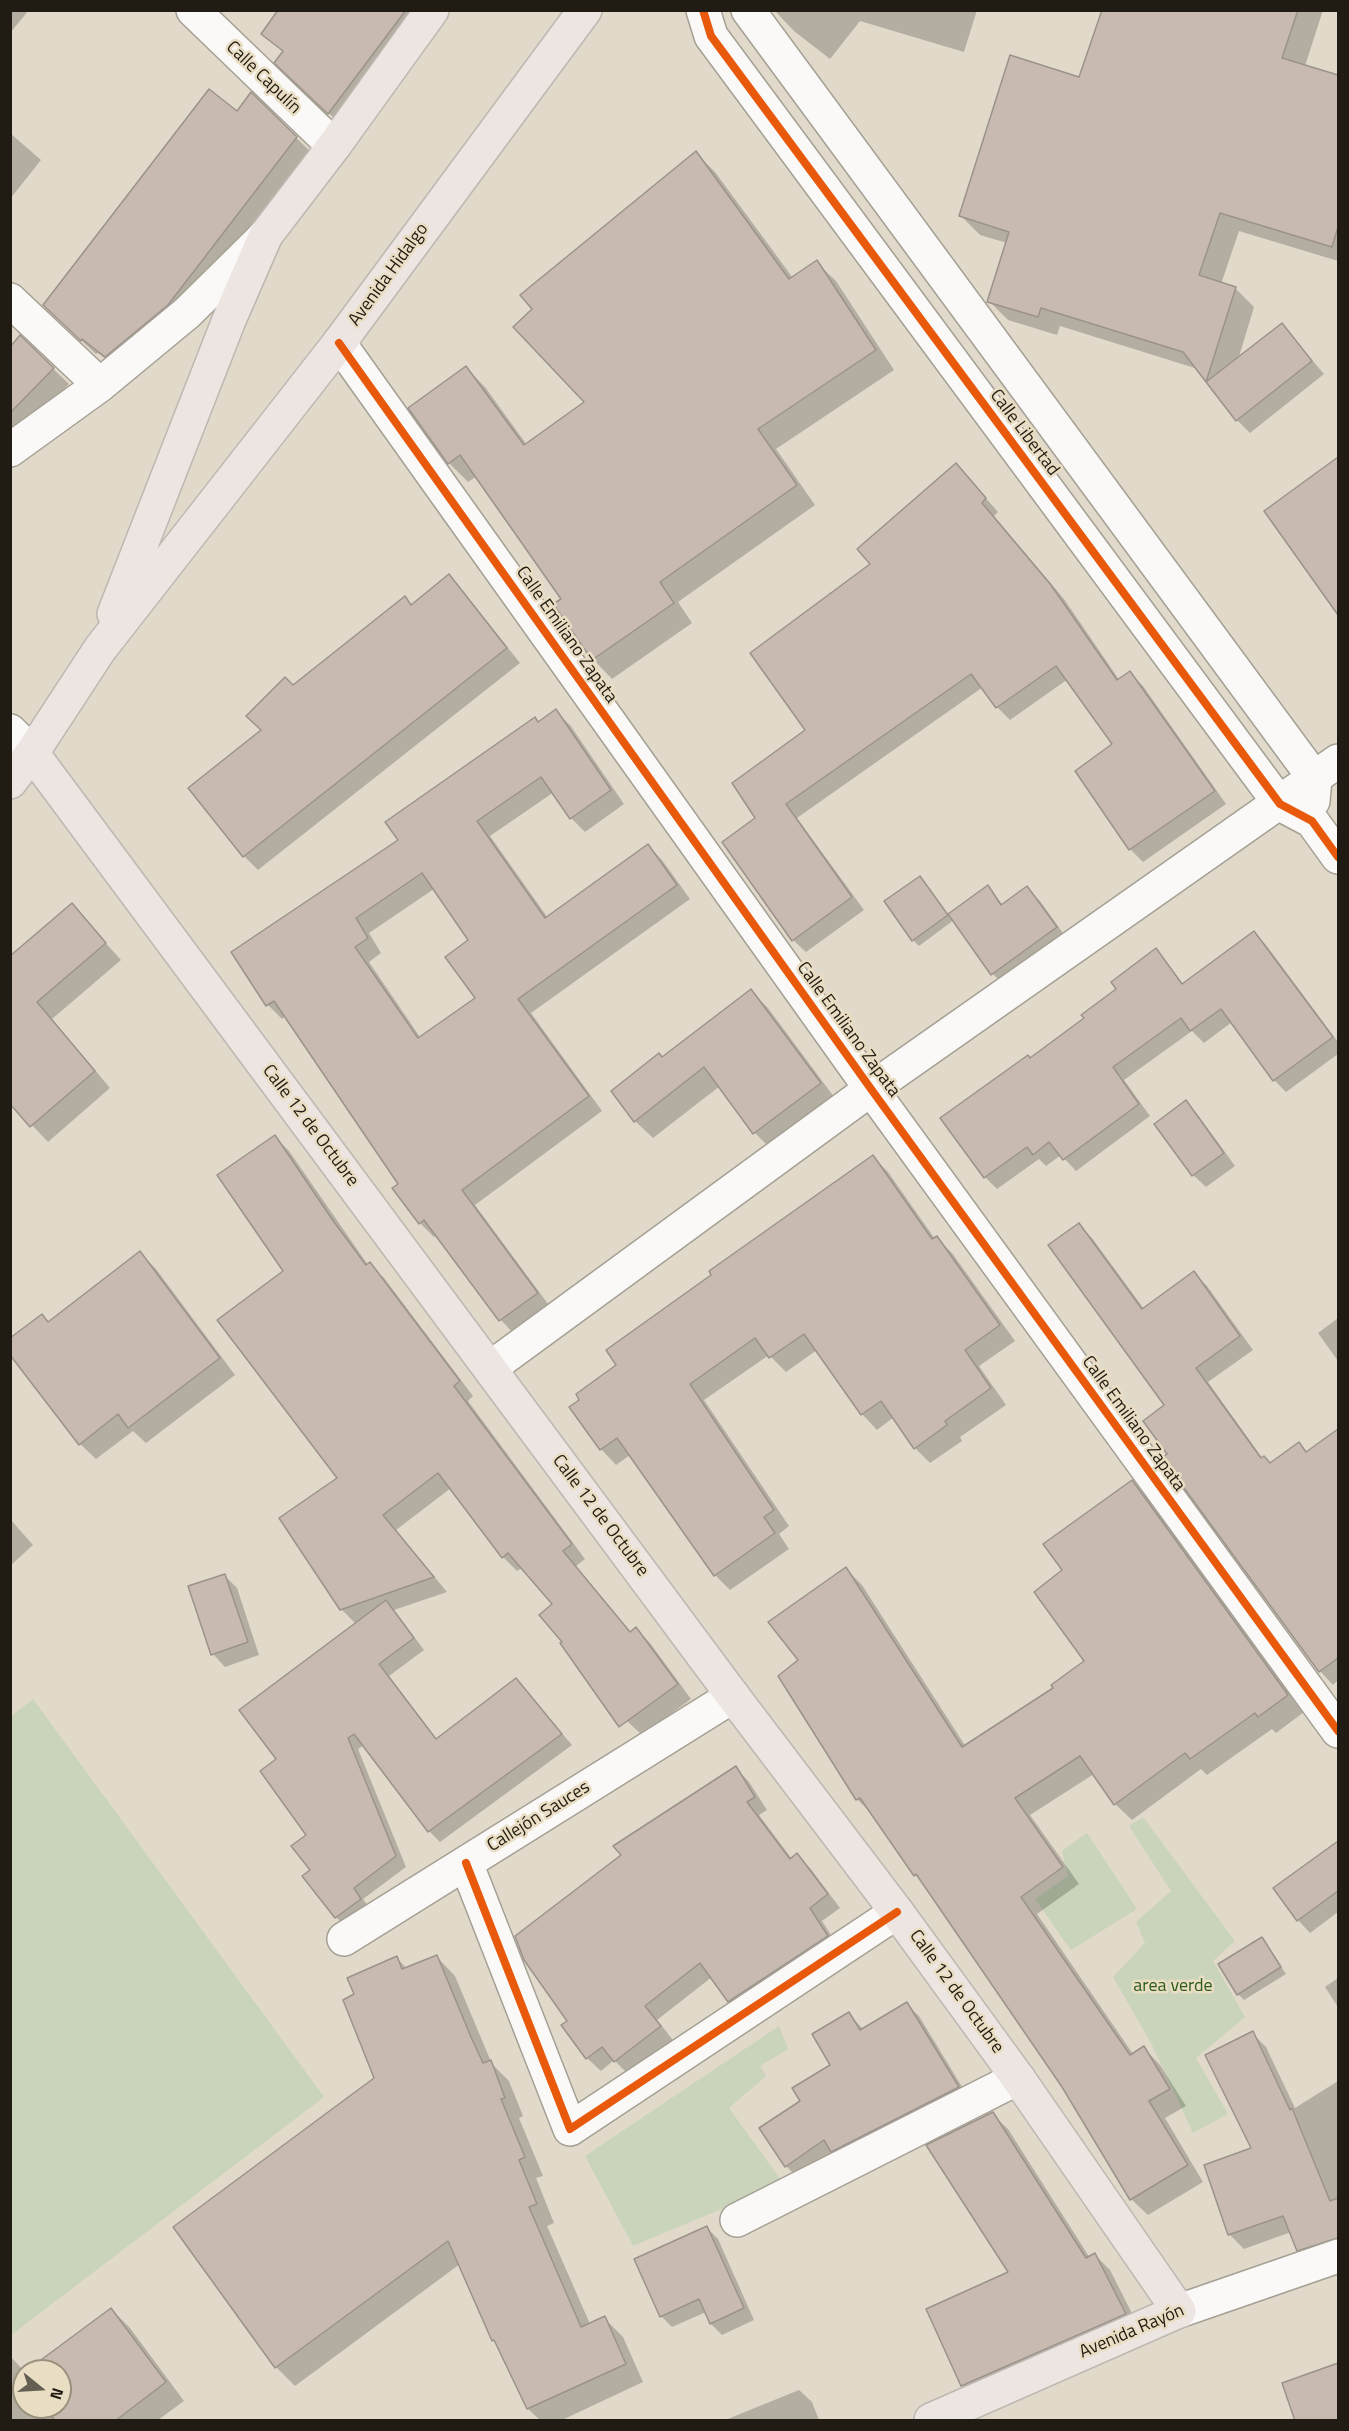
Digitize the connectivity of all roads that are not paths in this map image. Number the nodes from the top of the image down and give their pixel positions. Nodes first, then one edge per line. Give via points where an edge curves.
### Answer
1 (193, 10) edge
2 (432, 10) edge
3 (585, 10) edge
4 (702, 10) edge
5 (748, 10) edge
6 (334, 147) junction
7 (266, 235) junction
8 (10, 300) edge
9 (339, 343) junction
10 (100, 384) junction
11 (1047, 417) junction
12 (1013, 444) junction
13 (10, 450) edge
14 (100, 649) junction
15 (21, 742) edge
16 (1327, 770) edge
17 (10, 782) edge
18 (1280, 804) junction
19 (1312, 821) junction
20 (1338, 857) edge
21 (871, 1089) junction
22 (490, 1368) junction
23 (733, 1696) junction
24 (1338, 1731) edge
25 (466, 1863) junction
26 (897, 1912) junction
27 (344, 1939) dead end
28 (1018, 2078) junction
29 (737, 2220) dead end
30 (1338, 2256) edge
31 (1179, 2311) junction
32 (931, 2421) edge

1 - 6 street, Calle Capulín
2 - 6 main road, Avenida Hidalgo
3 - 9 main road, Avenida Hidalgo
4 - 12 street, Calle Libertad via 711,36
5 - 11 street, Calle Libertad
6 - 7 main road, Avenida Hidalgo
7 - 10 street, Avenida Hidalgo via 187,313
7 - 14 main road, Avenida Hidalgo
8 - 10 street
9 - 14 main road, Avenida Hidalgo
9 - 21 street, Calle Emiliano Zapata
10 - 13 street, Avenida Hidalgo
11 - 12 street
11 - 16 street, Calle Libertad
12 - 18 street, Calle Libertad
14 - 15 main road, Avenida Hidalgo
15 - 17 main road, Avenida Hidalgo
15 - 22 main road, Calle 12 de Octubre
16 - 18 street
16 - 19 street
18 - 19 street, Calle Libertad
18 - 21 street
19 - 20 street, Calle Libertad
21 - 22 street
21 - 24 street, Calle Emiliano Zapata
22 - 23 main road, Calle 12 de Octubre
23 - 25 street, Callejón Sauces
23 - 26 main road, Calle 12 de Octubre
25 - 26 street via 570,2129
25 - 27 street, Callejón Sauces
26 - 28 main road, Calle 12 de Octubre
28 - 29 street
28 - 31 main road, Calle 12 de Octubre
30 - 31 street, Avenida Rayón
31 - 32 main road, Avenida Rayón

